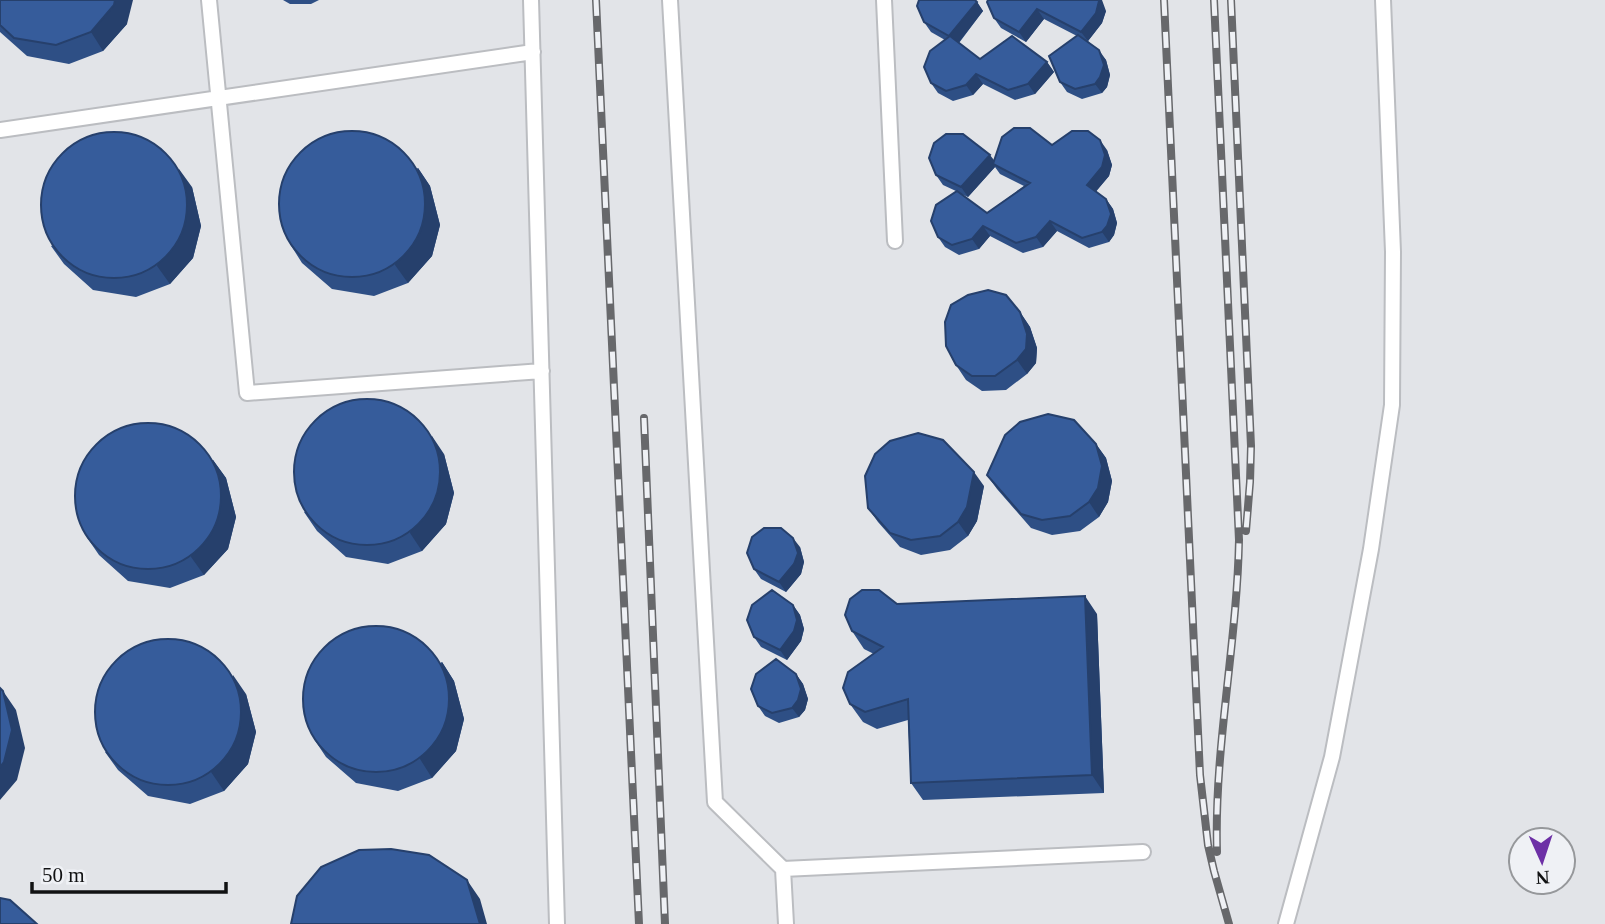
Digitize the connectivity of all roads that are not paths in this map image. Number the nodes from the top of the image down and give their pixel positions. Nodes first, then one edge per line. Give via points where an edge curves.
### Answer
1 (209, 0) edge
2 (531, 0) edge
3 (670, 0) edge
4 (884, 0) edge
5 (1383, 0) edge
6 (533, 52) junction
7 (217, 99) junction
8 (0, 130) edge
9 (895, 241) dead end
10 (542, 371) junction
11 (1143, 852) dead end
12 (783, 869) junction
13 (556, 924) edge
14 (786, 924) edge
15 (1286, 924) edge

1 - 7 lane
2 - 6 lane
3 - 12 lane via 715,802
4 - 9 lane
5 - 15 lane via 1393,252 1392,405 1332,757
6 - 7 lane
6 - 10 lane
7 - 8 lane
7 - 10 lane via 247,393
10 - 13 lane
11 - 12 lane
12 - 14 lane

